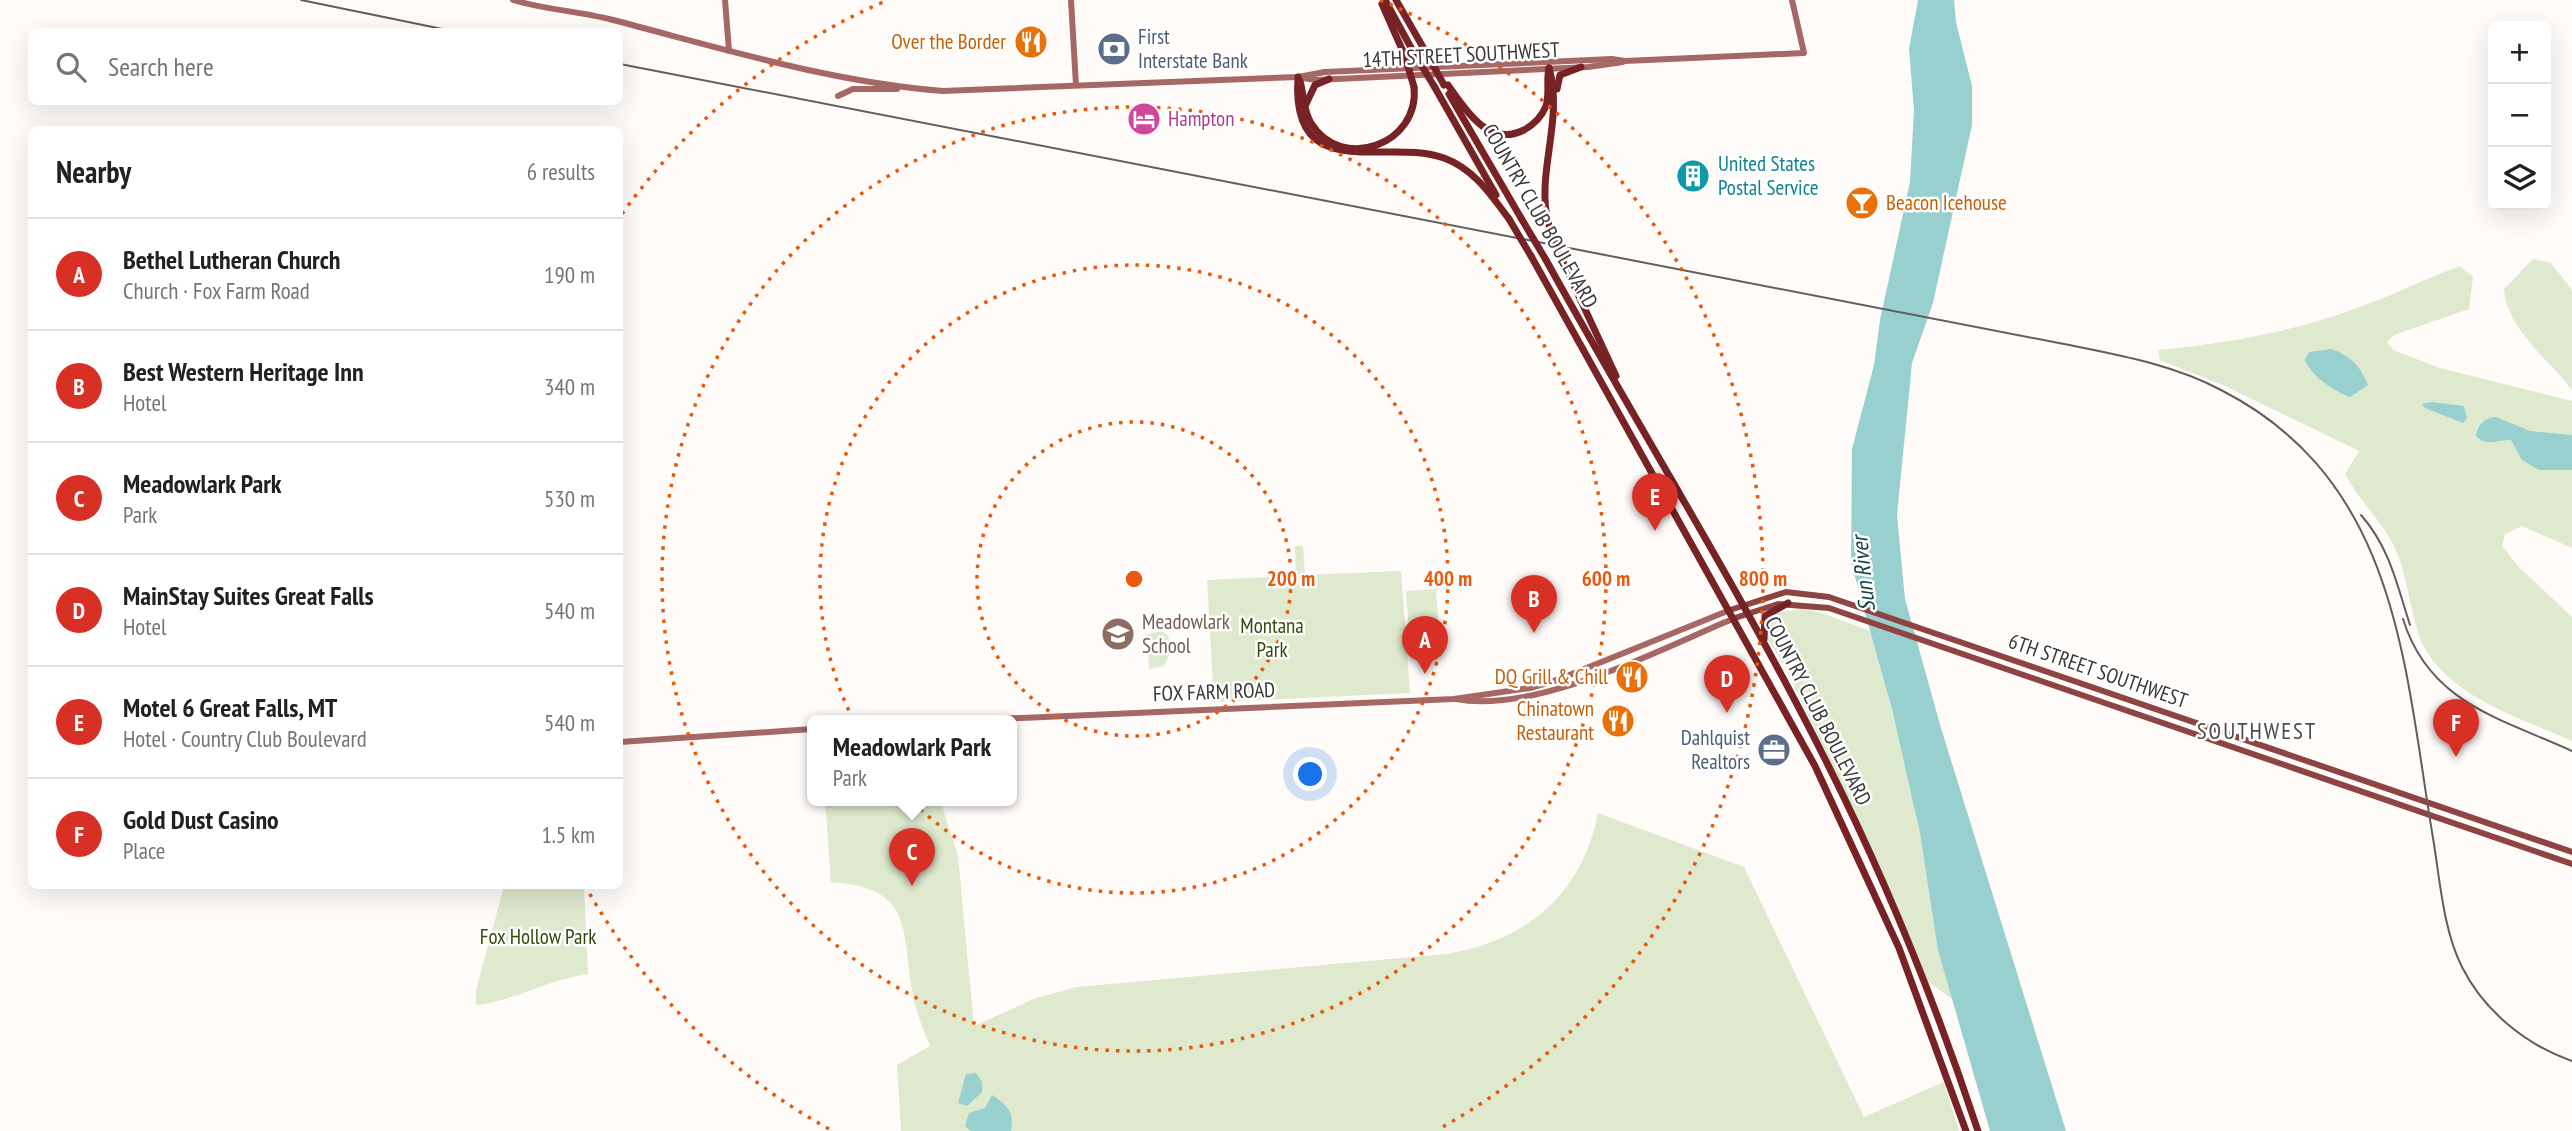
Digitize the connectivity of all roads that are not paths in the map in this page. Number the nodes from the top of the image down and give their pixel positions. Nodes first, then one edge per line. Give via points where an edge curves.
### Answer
1 (513, 0) edge
2 (725, 0) edge
3 (1071, 0) edge
4 (1382, 0) edge
5 (1396, 0) edge
6 (1792, 0) edge
7 (729, 51) junction
8 (1625, 61) junction
9 (1549, 65) junction
10 (1581, 67) junction
11 (1298, 77) junction
12 (1329, 79) junction
13 (1076, 85) junction
14 (1446, 85) junction
15 (902, 88) junction
16 (838, 96) dead end
17 (1305, 112) junction
18 (1553, 117) junction
19 (1509, 219) junction
20 (1620, 390) junction
21 (1788, 603) junction
22 (1743, 605) junction
23 (1730, 610) junction
24 (1748, 613) junction
25 (1735, 618) junction
26 (1765, 643) junction
27 (1454, 699) junction
28 (1017, 718) edge
29 (807, 729) edge
30 (623, 742) edge
31 (2572, 852) edge
32 (2572, 864) edge
33 (1966, 1131) edge
34 (1978, 1131) edge

1 - 7 street, 14TH STREET SOUTHWEST via 580,11
2 - 7 street
3 - 13 street
4 - 17 highway, bridge via 1414,87 1406,124 1393,139 1356,148 1335,144 1315,129
4 - 19 highway, COUNTRY CLUB BOULEVARD, bridge
5 - 14 highway, COUNTRY CLUB BOULEVARD, bridge
6 - 8 street, 14TH STREET SOUTHWEST via 1804,53
7 - 15 street, 14TH STREET SOUTHWEST
8 - 9 street, 14TH STREET SOUTHWEST via 1612,58
8 - 10 street, 14TH STREET SOUTHWEST via 1615,66
9 - 10 street, 14TH STREET SOUTHWEST
9 - 11 street, 14TH STREET SOUTHWEST via 1325,72
9 - 12 street, 14TH STREET SOUTHWEST
9 - 14 highway via 1543,111 1533,124 1506,134 1473,119
9 - 18 highway
10 - 18 highway via 1564,72 1557,80
11 - 12 street, 14TH STREET SOUTHWEST
11 - 13 street, 14TH STREET SOUTHWEST
11 - 17 highway
11 - 19 highway via 1300,110 1321,141 1350,153 1445,158 1477,179
12 - 17 highway via 1310,91
13 - 15 street, 14TH STREET SOUTHWEST via 943,92
14 - 20 highway, COUNTRY CLUB BOULEVARD, bridge
15 - 16 street via 853,89
18 - 20 highway, bridge via 1544,182 1548,223
19 - 23 highway, COUNTRY CLUB BOULEVARD, bridge
20 - 22 highway, COUNTRY CLUB BOULEVARD
21 - 24 main road, 6TH STREET SOUTHWEST
21 - 26 highway via 1765,616
21 - 32 main road, 6TH STREET SOUTHWEST via 1842,612
22 - 23 main road, 6TH STREET SOUTHWEST
22 - 24 highway, COUNTRY CLUB BOULEVARD
22 - 31 main road, 6TH STREET SOUTHWEST via 1786,592 1840,601
23 - 25 highway, COUNTRY CLUB BOULEVARD
23 - 27 street, FOX FARM ROAD via 1557,680
24 - 25 main road, 6TH STREET SOUTHWEST
24 - 26 highway, COUNTRY CLUB BOULEVARD
25 - 27 street, FOX FARM ROAD via 1546,691
25 - 33 highway, COUNTRY CLUB BOULEVARD via 1818,773 1899,947
26 - 34 highway, COUNTRY CLUB BOULEVARD via 1875,866 1955,1060
27 - 28 street, FOX FARM ROAD
29 - 30 street

